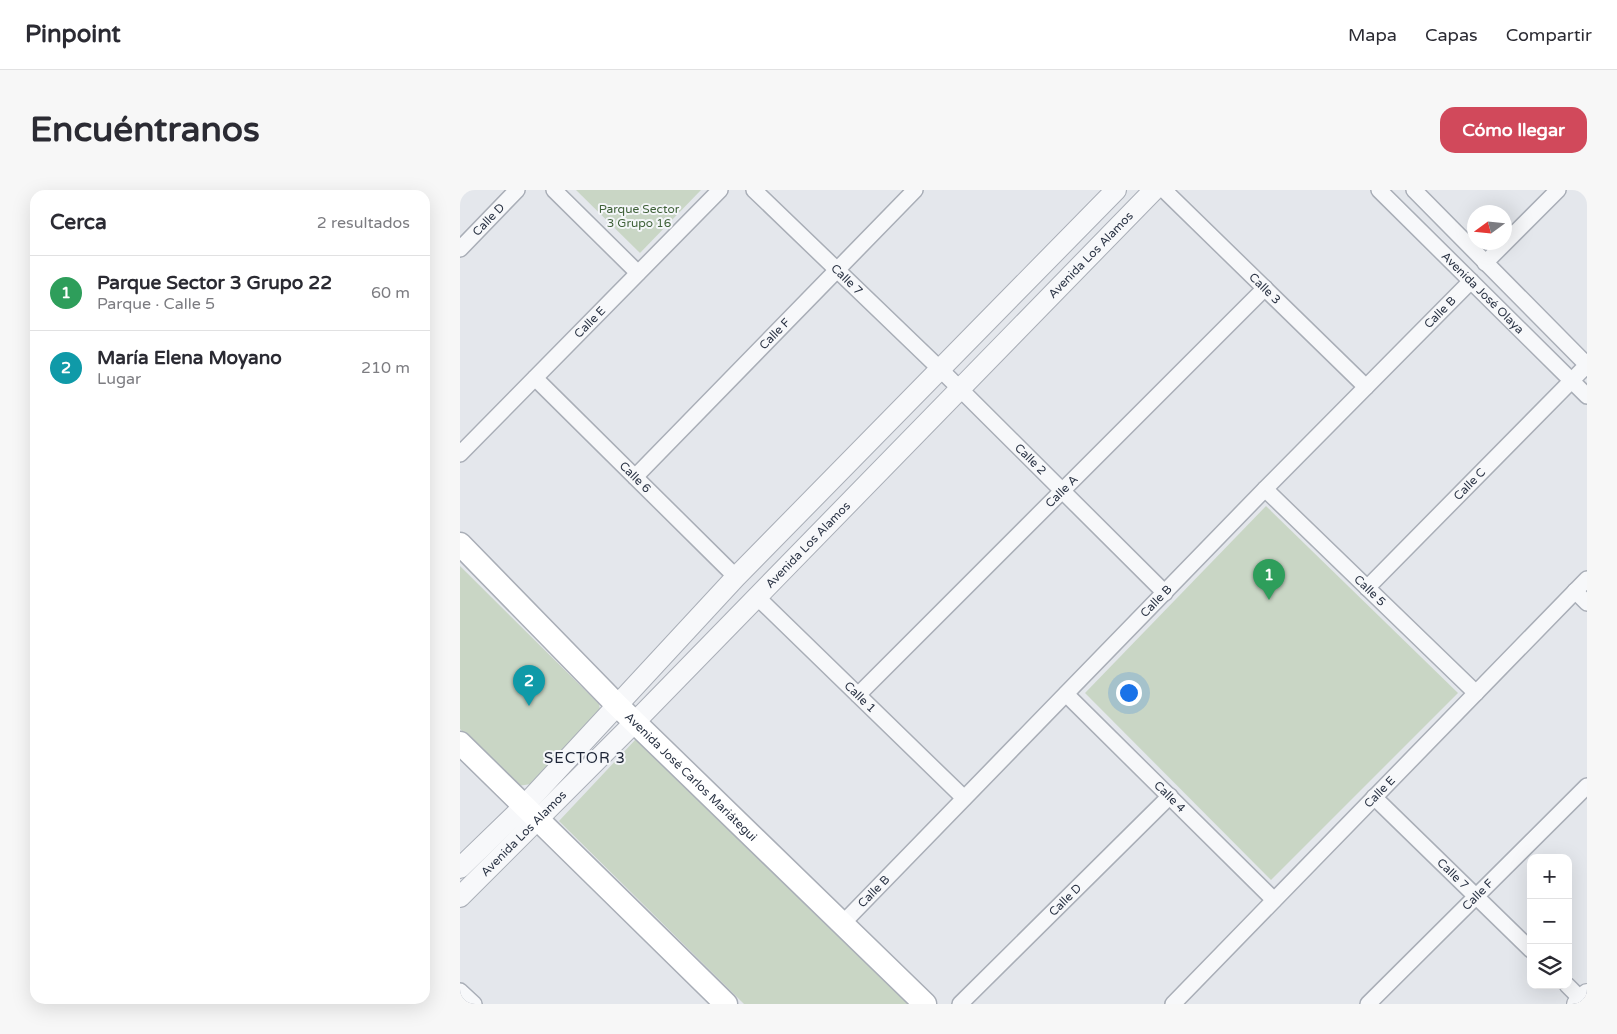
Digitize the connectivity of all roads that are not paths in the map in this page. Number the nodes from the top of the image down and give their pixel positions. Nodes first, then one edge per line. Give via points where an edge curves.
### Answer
1 (517, 190) edge
2 (554, 190) edge
3 (720, 190) edge
4 (754, 190) edge
5 (915, 190) edge
6 (1116, 190) edge
7 (1154, 190) edge
8 (1164, 190) edge
9 (1380, 190) edge
10 (1414, 190) edge
11 (1558, 190) edge
12 (460, 249) edge
13 (1485, 263) junction
14 (837, 270) junction
15 (638, 274) junction
16 (1471, 281) junction
17 (1265, 288) junction
18 (1587, 365) edge
19 (940, 369) junction
20 (535, 378) junction
21 (1572, 381) junction
22 (1366, 387) junction
23 (959, 388) junction
24 (1587, 396) edge
25 (460, 454) edge
26 (635, 477) junction
27 (1265, 489) junction
28 (1062, 491) junction
29 (460, 544) edge
30 (736, 577) junction
31 (1587, 579) edge
32 (1368, 588) junction
33 (1575, 592) junction
34 (1165, 593) junction
35 (756, 596) junction
36 (1587, 604) edge
37 (1476, 693) junction
38 (1066, 694) junction
39 (858, 695) junction
40 (618, 706) junction
41 (635, 722) junction
42 (460, 743) edge
43 (1587, 786) edge
44 (1170, 796) junction
45 (1374, 797) junction
46 (964, 798) junction
47 (530, 812) junction
48 (460, 868) edge
49 (1476, 897) junction
50 (460, 898) edge
51 (1274, 900) junction
52 (843, 923) junction
53 (1527, 946) edge
54 (1571, 989) edge
55 (460, 991) edge
56 (1583, 1000) edge
57 (474, 1004) edge
58 (726, 1004) edge
59 (925, 1004) edge
60 (960, 1004) edge
61 (1173, 1004) edge
62 (1368, 1004) edge

1 - 12 street, Calle D
2 - 15 street
3 - 15 street, Calle E
4 - 14 street, Calle 7
5 - 14 street, Calle F
6 - 19 street, Avenida Los Alamos
7 - 23 street, Avenida Los Alamos
8 - 17 street, Calle 3
9 - 16 street, Avenida José Olaya
10 - 13 street, Avenida José Olaya
11 - 13 street
13 - 18 street, Avenida José Olaya
14 - 19 street, Calle 7
14 - 26 street, Calle F
15 - 20 street, Calle E
16 - 21 street, Avenida José Olaya
16 - 22 street, Calle B
17 - 22 street, Calle 3
17 - 28 street, Calle A
18 - 21 street
19 - 23 street, Calle 2
19 - 30 street, Avenida Los Alamos
20 - 25 street, Calle E
20 - 26 street, Calle 6
21 - 24 street, Avenida José Olaya
21 - 32 street, Calle C
22 - 27 street, Calle B
23 - 28 street, Calle 2
23 - 35 street, Avenida Los Alamos
26 - 30 street, Calle 6
27 - 32 street, Calle 5
27 - 34 street, Calle B
28 - 34 street, Calle 2
28 - 39 street, Calle A
29 - 40 main road, Avenida José Carlos Mariátegui
30 - 40 street, Avenida Los Alamos
31 - 33 street, Calle E
32 - 37 street, Calle 5
33 - 36 street
33 - 37 street, Calle E
34 - 38 street, Calle B
35 - 39 street, Calle 1
35 - 41 street, Avenida Los Alamos
37 - 45 street, Calle E
38 - 44 street, Calle 4
38 - 46 street, Calle B
39 - 46 street, Calle 1
40 - 41 main road, Avenida José Carlos Mariátegui
40 - 47 street, Avenida Los Alamos
41 - 47 street, Avenida Los Alamos
41 - 52 main road, Avenida José Carlos Mariátegui
42 - 47 main road
43 - 49 street, Calle F
44 - 51 street, Calle 4
44 - 60 street, Calle D
45 - 49 street, Calle 7
45 - 51 street, Calle E
46 - 52 street, Calle B
47 - 48 street, Avenida Los Alamos
47 - 50 street, Avenida Los Alamos
47 - 58 main road
49 - 53 street, Calle 7
49 - 62 street, Calle F
51 - 61 street, Calle E
52 - 59 main road, Avenida José Carlos Mariátegui
54 - 56 street
55 - 57 street

